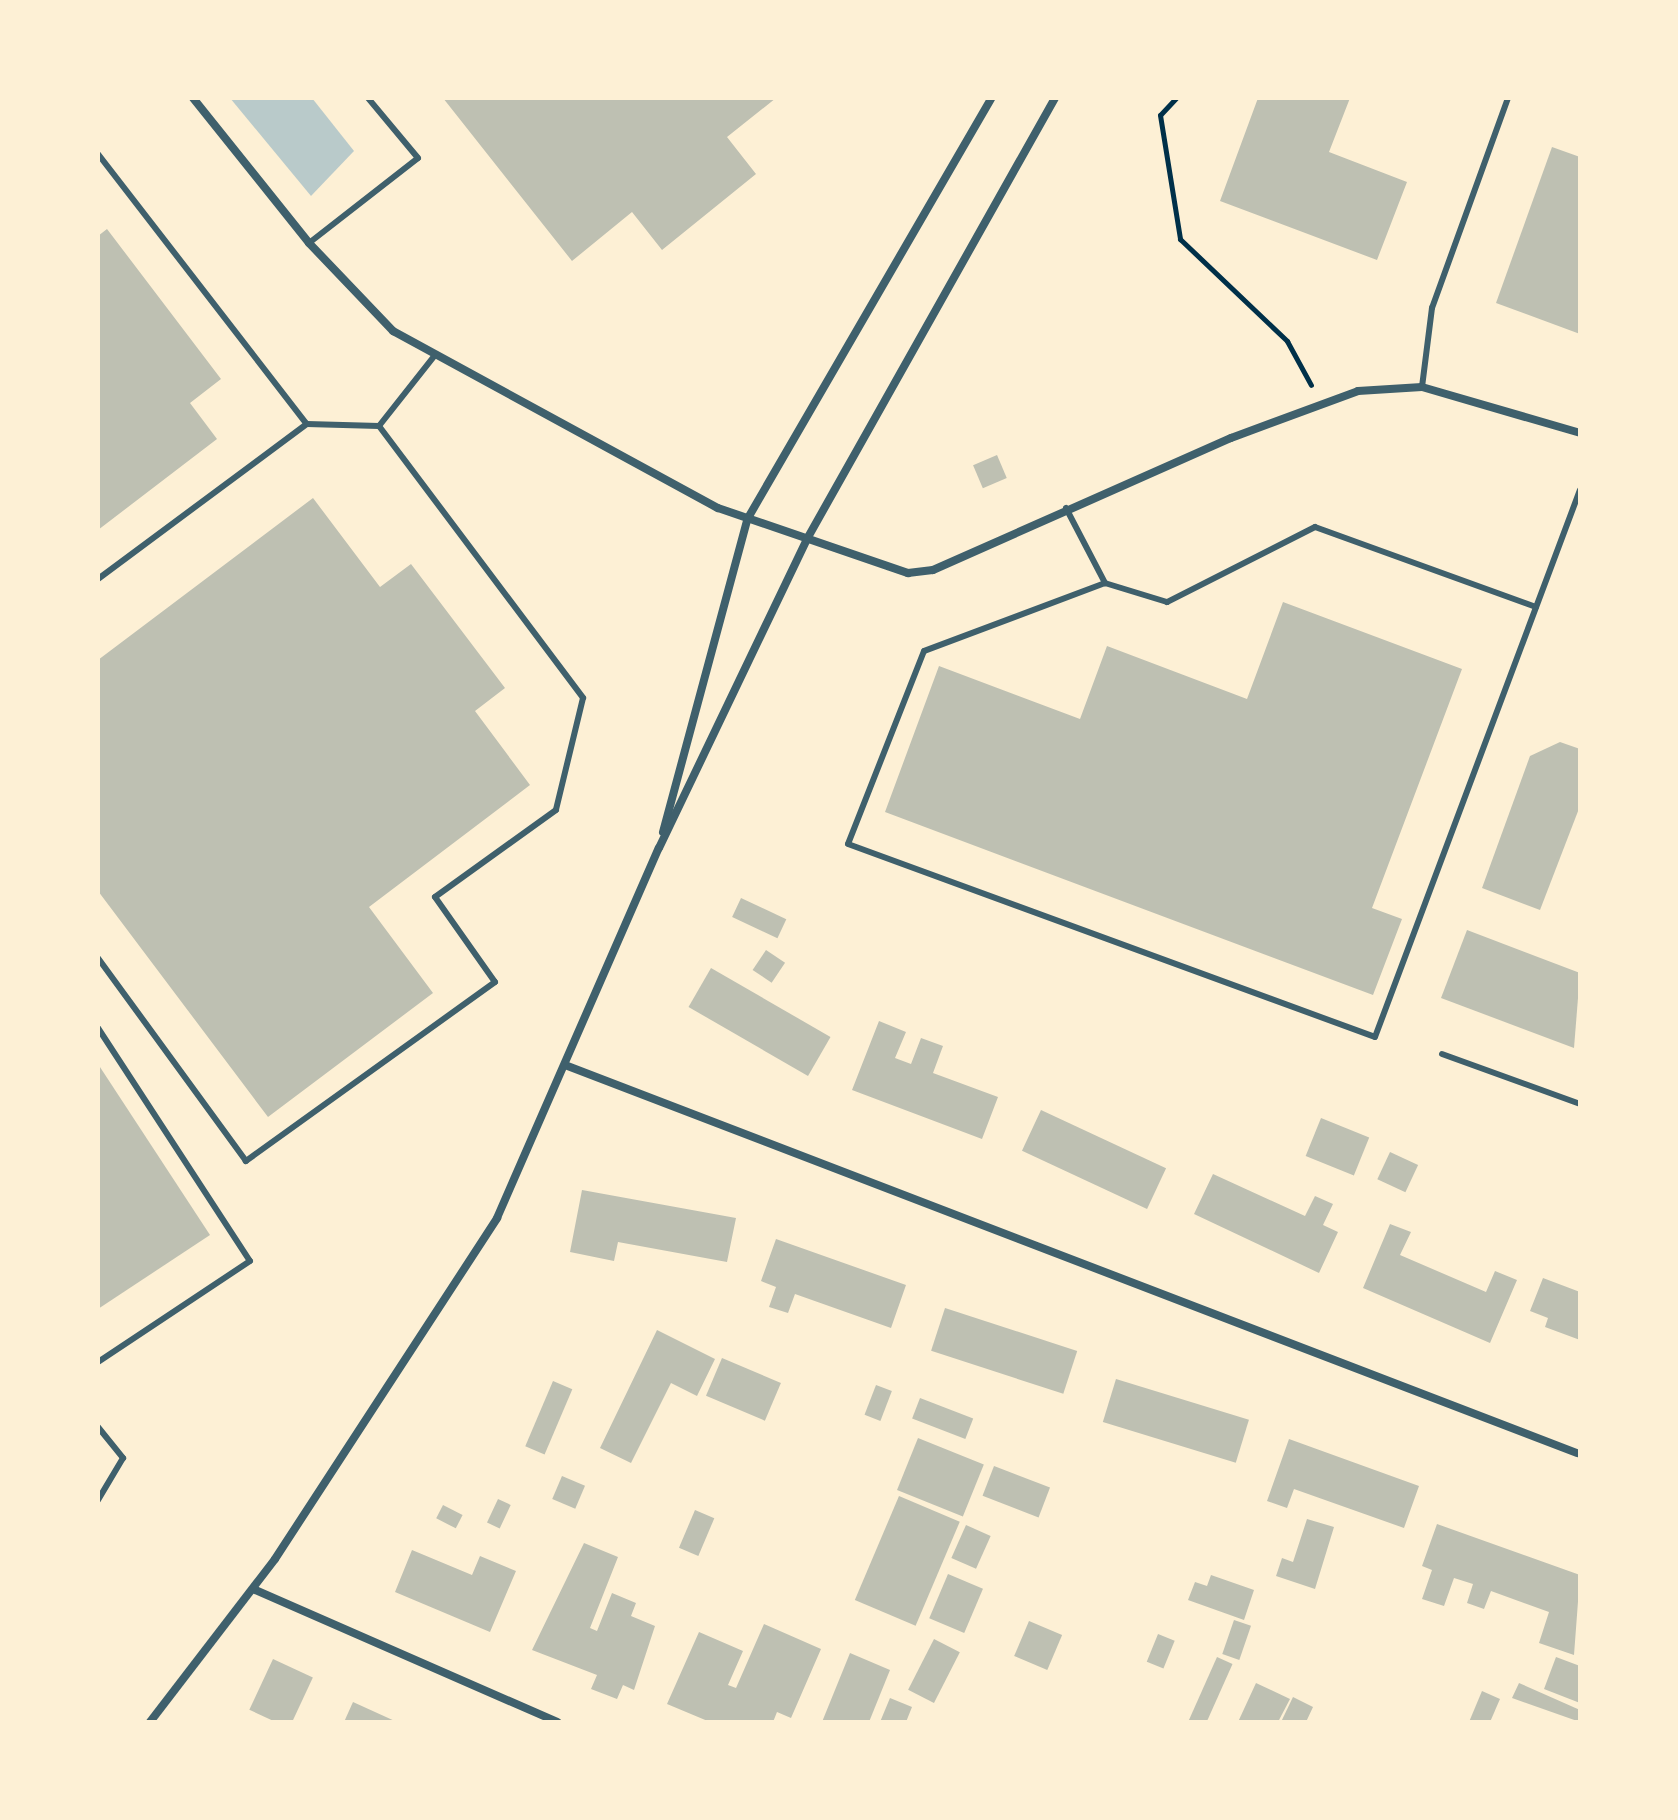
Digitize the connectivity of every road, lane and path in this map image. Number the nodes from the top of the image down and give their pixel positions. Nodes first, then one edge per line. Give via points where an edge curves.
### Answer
1 (193, 98) edge
2 (368, 98) edge
3 (991, 98) edge
4 (1055, 98) edge
5 (1176, 98) edge
6 (1508, 98) edge
7 (98, 154) edge
8 (309, 243) junction
9 (435, 355) junction
10 (1422, 387) junction
11 (1321, 403) junction
12 (307, 424) junction
13 (379, 426) junction
14 (1580, 433) edge
15 (1580, 490) edge
16 (1066, 508) junction
17 (748, 518) junction
18 (807, 539) junction
19 (98, 579) edge
20 (1105, 583) junction
21 (1536, 607) junction
22 (659, 848) junction
23 (98, 958) edge
24 (98, 1028) edge
25 (1442, 1054) dead end
26 (565, 1065) junction
27 (1580, 1104) edge
28 (98, 1362) edge
29 (98, 1427) edge
30 (1577, 1453) dead end
31 (98, 1500) edge
32 (253, 1589) junction
33 (150, 1722) edge
34 (557, 1722) edge

1 - 8 street
2 - 8 lane via 418,158
3 - 17 street
4 - 18 street
5 - 11 path via 1160,115 1180,239 1287,341
6 - 10 lane via 1432,308
7 - 12 lane
8 - 9 street via 393,331
9 - 13 lane
9 - 17 street
10 - 11 street via 1358,391
10 - 14 street
11 - 16 street
12 - 13 lane
12 - 19 lane
13 - 23 lane via 583,698 556,810 435,897 495,982 246,1161
15 - 21 lane
16 - 18 street via 933,570 908,573
16 - 20 lane
17 - 18 street
17 - 22 street via 714,623
18 - 22 street
20 - 21 lane via 1167,602 1315,527
20 - 21 lane via 924,651 848,844 1375,1037
22 - 26 street
24 - 28 lane via 250,1261
25 - 27 lane
26 - 30 street
26 - 32 street via 497,1218
29 - 31 lane via 123,1458
32 - 33 street
32 - 34 street

